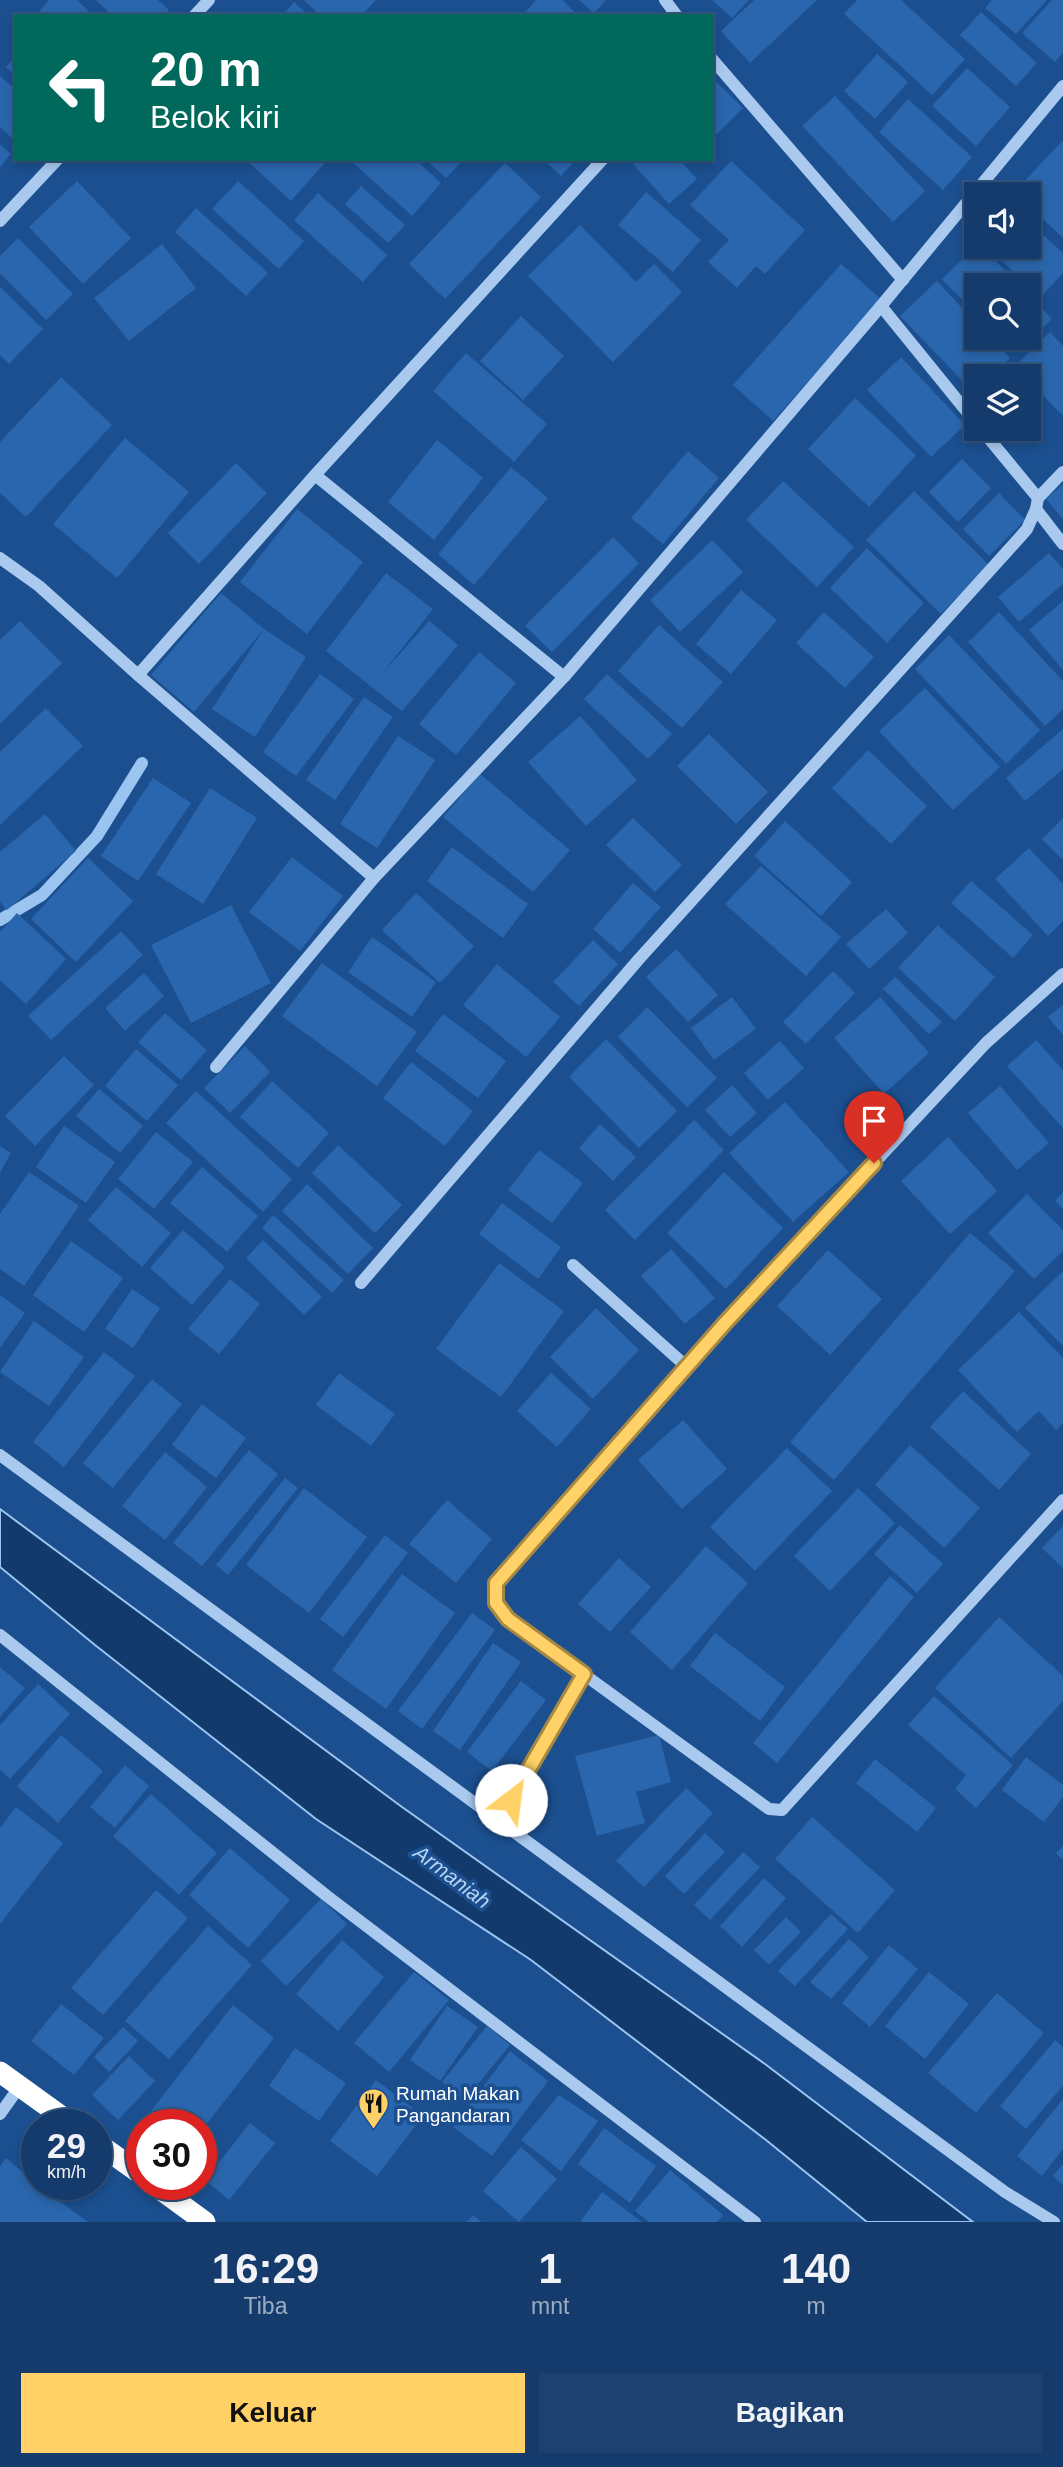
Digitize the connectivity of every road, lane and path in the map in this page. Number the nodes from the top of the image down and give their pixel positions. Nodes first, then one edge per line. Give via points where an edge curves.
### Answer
1 (209, 0) edge
2 (196, 14) edge
3 (714, 61) edge
4 (1063, 86) edge
5 (56, 161) edge
6 (601, 161) edge
7 (0, 222) edge
8 (902, 280) junction
9 (881, 306) junction
10 (964, 408) edge
11 (990, 441) edge
12 (1063, 472) edge
13 (315, 475) junction
14 (1037, 504) junction
15 (1063, 544) edge
16 (0, 558) edge
17 (138, 675) junction
18 (564, 677) junction
19 (374, 878) junction
20 (1063, 974) edge
21 (216, 1067) dead end
22 (573, 1265) dead end
23 (361, 1283) dead end
24 (687, 1367) junction
25 (0, 1455) edge
26 (1063, 1500) edge
27 (0, 1635) edge
28 (584, 1674) junction
29 (499, 1821) junction
30 (0, 2071) edge
31 (20, 2086) junction
32 (51, 2109) edge
33 (0, 2113) edge
34 (175, 2200) edge
35 (205, 2222) edge
36 (755, 2222) edge
37 (1054, 2222) edge

1 - 2 street
3 - 8 street
4 - 8 street
5 - 7 street
6 - 13 street
8 - 9 street
9 - 10 street
9 - 18 street
11 - 14 street
12 - 14 street
13 - 17 street
13 - 18 street
14 - 15 street
14 - 23 street via 1021,536 639,959
16 - 17 street via 39,586
17 - 19 street
18 - 19 street
19 - 21 street
20 - 24 street via 986,1042
22 - 24 street
24 - 28 street via 496,1583 496,1603 508,1619
25 - 29 street
26 - 28 street via 782,1810 768,1809
27 - 36 street via 327,1896
28 - 29 street
29 - 37 street via 1005,2192
30 - 31 highway
31 - 32 highway
31 - 33 street
34 - 35 highway

